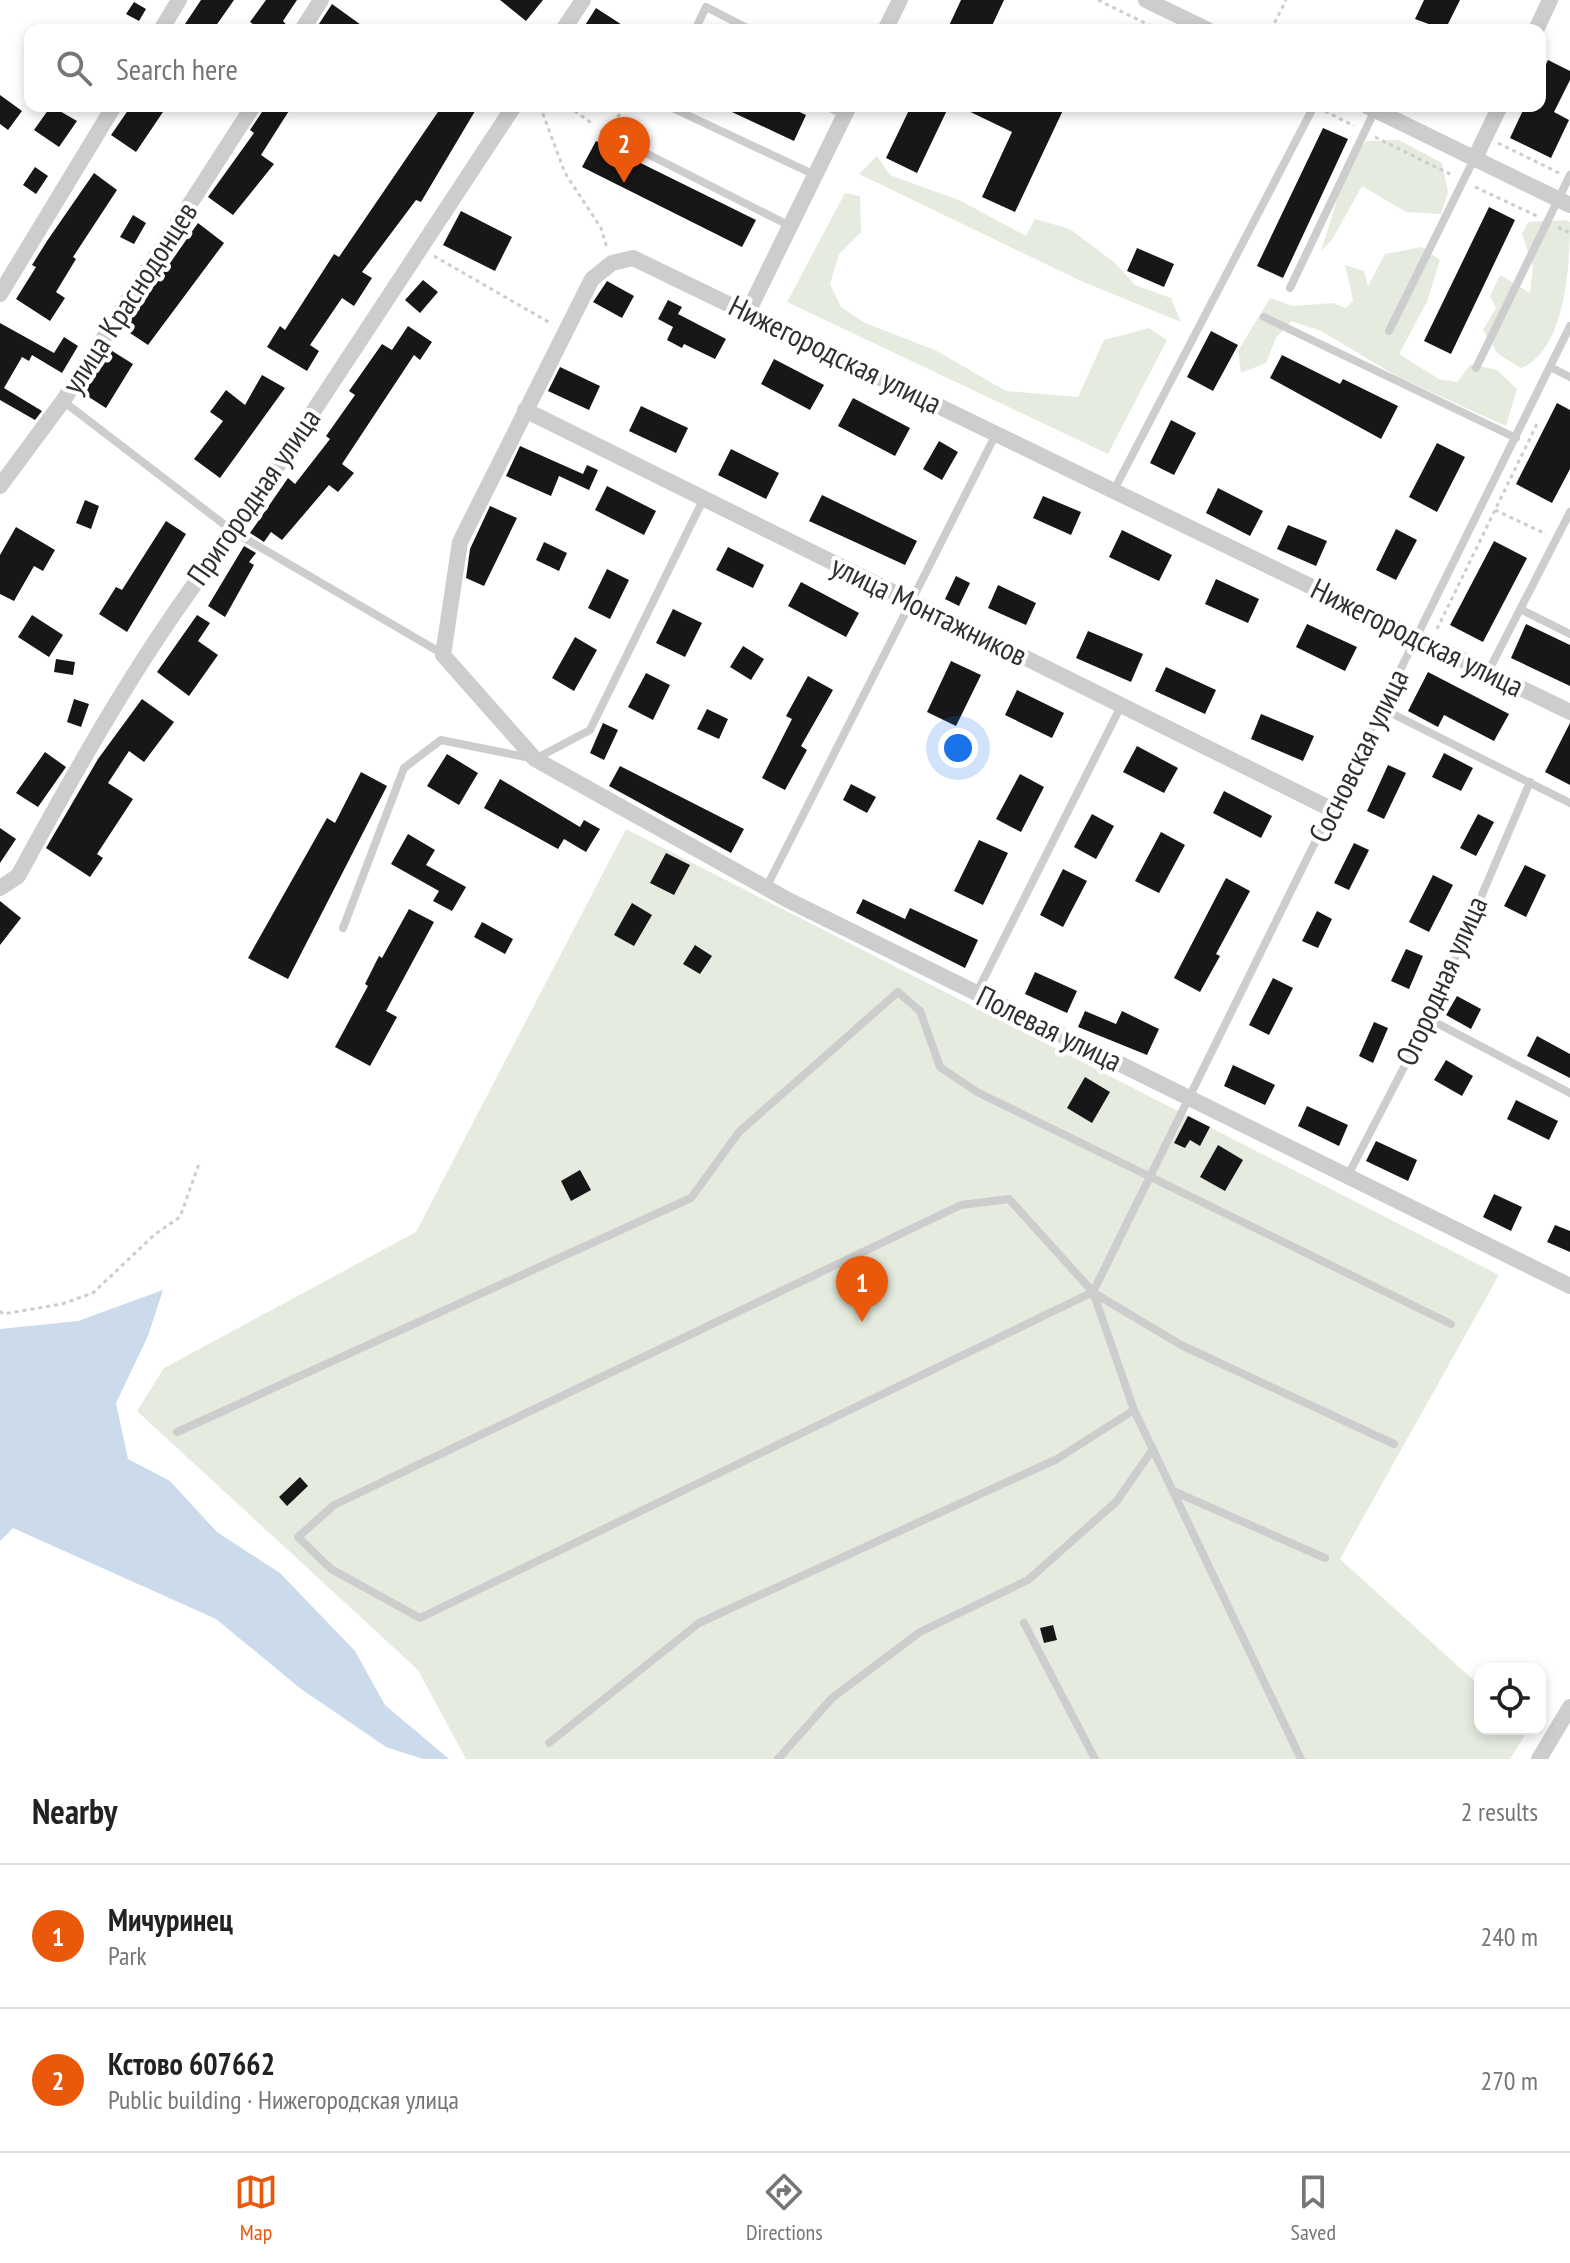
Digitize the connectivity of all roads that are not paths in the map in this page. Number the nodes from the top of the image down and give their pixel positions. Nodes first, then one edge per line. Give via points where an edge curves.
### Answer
1 (179, 0) edge
2 (321, 0) edge
3 (583, 0) edge
4 (900, 0) edge
5 (1146, 0) edge
6 (1550, 0) edge
7 (165, 24) edge
8 (306, 24) edge
9 (567, 24) edge
10 (698, 24) edge
11 (739, 24) edge
12 (888, 24) edge
13 (1196, 24) edge
14 (1539, 24) edge
15 (110, 112) edge
16 (249, 112) edge
17 (510, 112) edge
18 (681, 112) edge
19 (845, 112) edge
20 (1311, 112) edge
21 (1370, 112) edge
22 (1379, 112) edge
23 (1497, 112) edge
24 (604, 132) road end
25 (1475, 158) junction
26 (815, 175) junction
27 (1570, 176) edge
28 (1564, 202) edge
29 (790, 226) junction
30 (1290, 288) dead end
31 (0, 294) edge
32 (748, 312) junction
33 (1264, 317) dead end
34 (1570, 326) edge
35 (1389, 331) dead end
36 (1550, 367) junction
37 (1476, 368) dead end
38 (1570, 377) edge
39 (63, 401) junction
40 (525, 410) junction
41 (996, 433) junction
42 (1516, 438) junction
43 (0, 486) edge
44 (1114, 490) junction
45 (703, 500) junction
46 (1570, 512) edge
47 (234, 532) junction
48 (912, 602) junction
49 (1520, 609) junction
50 (1570, 634) edge
51 (1418, 638) junction
52 (443, 655) junction
53 (1488, 672) junction
54 (1121, 706) junction
55 (1383, 709) junction
56 (1570, 712) edge
57 (535, 759) junction
58 (1530, 782) junction
59 (1570, 803) edge
60 (1333, 810) junction
61 (0, 888) edge
62 (766, 888) junction
63 (343, 928) dead end
64 (976, 994) junction
65 (1429, 1019) junction
66 (1570, 1093) edge
67 (1189, 1099) junction
68 (1149, 1176) junction
69 (1347, 1177) junction
70 (1570, 1286) edge
71 (1093, 1292) junction
72 (1451, 1324) dead end
73 (1134, 1410) junction
74 (177, 1432) dead end
75 (1394, 1444) dead end
76 (1153, 1449) junction
77 (1173, 1491) junction
78 (1325, 1558) dead end
79 (1024, 1623) dead end
80 (1570, 1707) edge
81 (549, 1743) dead end
82 (778, 1759) edge
83 (1095, 1759) edge
84 (1301, 1759) edge
85 (1539, 1759) edge

1 - 7 street
2 - 8 street
3 - 9 street
4 - 12 street
5 - 13 street
6 - 14 street
10 - 11 lane via 706,7
15 - 31 street
16 - 39 street, улица Краснодонцев
17 - 47 street, Пригородная улица
18 - 26 lane
19 - 26 street
20 - 44 lane
21 - 30 lane
22 - 25 street
23 - 25 street
24 - 29 lane
25 - 28 street
25 - 35 lane
26 - 29 street
27 - 28 lane
28 - 37 lane via 1547,221
29 - 32 street
32 - 40 street, Нижегородская улица via 633,258 612,263 592,279
32 - 41 street, Нижегородская улица
33 - 42 lane
34 - 36 lane, Сосновская улица
36 - 38 lane
36 - 42 lane, Сосновская улица
39 - 43 street, улица Краснодонцев
39 - 47 lane
40 - 45 street, улица Монтажников
40 - 52 street via 460,542
41 - 44 street, Нижегородская улица
41 - 48 lane
42 - 51 lane, Сосновская улица
44 - 51 street, Нижегородская улица
45 - 48 street, улица Монтажников
45 - 57 lane via 590,730
46 - 49 lane
47 - 52 lane
47 - 61 street, Пригородная улица via 101,725 18,876
48 - 54 street, улица Монтажников
48 - 62 lane
49 - 50 lane
49 - 53 lane
51 - 53 street, Нижегородская улица
51 - 55 lane, Сосновская улица
52 - 57 street
53 - 56 street, Нижегородская улица
54 - 60 street, улица Монтажников
54 - 64 lane
55 - 58 lane
55 - 60 lane, Сосновская улица
57 - 62 street, Полевая улица
57 - 63 lane via 441,740 404,768
58 - 59 lane
58 - 65 lane, Огородная улица
60 - 67 lane, Сосновская улица
62 - 64 street, Полевая улица
64 - 67 street, Полевая улица
65 - 66 lane
65 - 69 lane, Огородная улица
67 - 68 lane, Сосновская улица
67 - 69 street, Полевая улица
68 - 71 lane, Сосновская улица
68 - 72 lane
68 - 74 lane via 977,1092 940,1067 920,1011 898,992 739,1132 691,1198
69 - 70 street, Полевая улица
71 - 71 lane via 420,1618 331,1569 298,1537 334,1505 961,1205 1009,1199
71 - 73 lane
71 - 75 lane via 1181,1345
73 - 76 lane
73 - 81 lane via 1057,1459 699,1623
76 - 77 lane
76 - 82 lane via 1116,1502 1028,1580 920,1632 832,1698
77 - 78 lane
77 - 84 lane
79 - 83 lane
80 - 85 street

